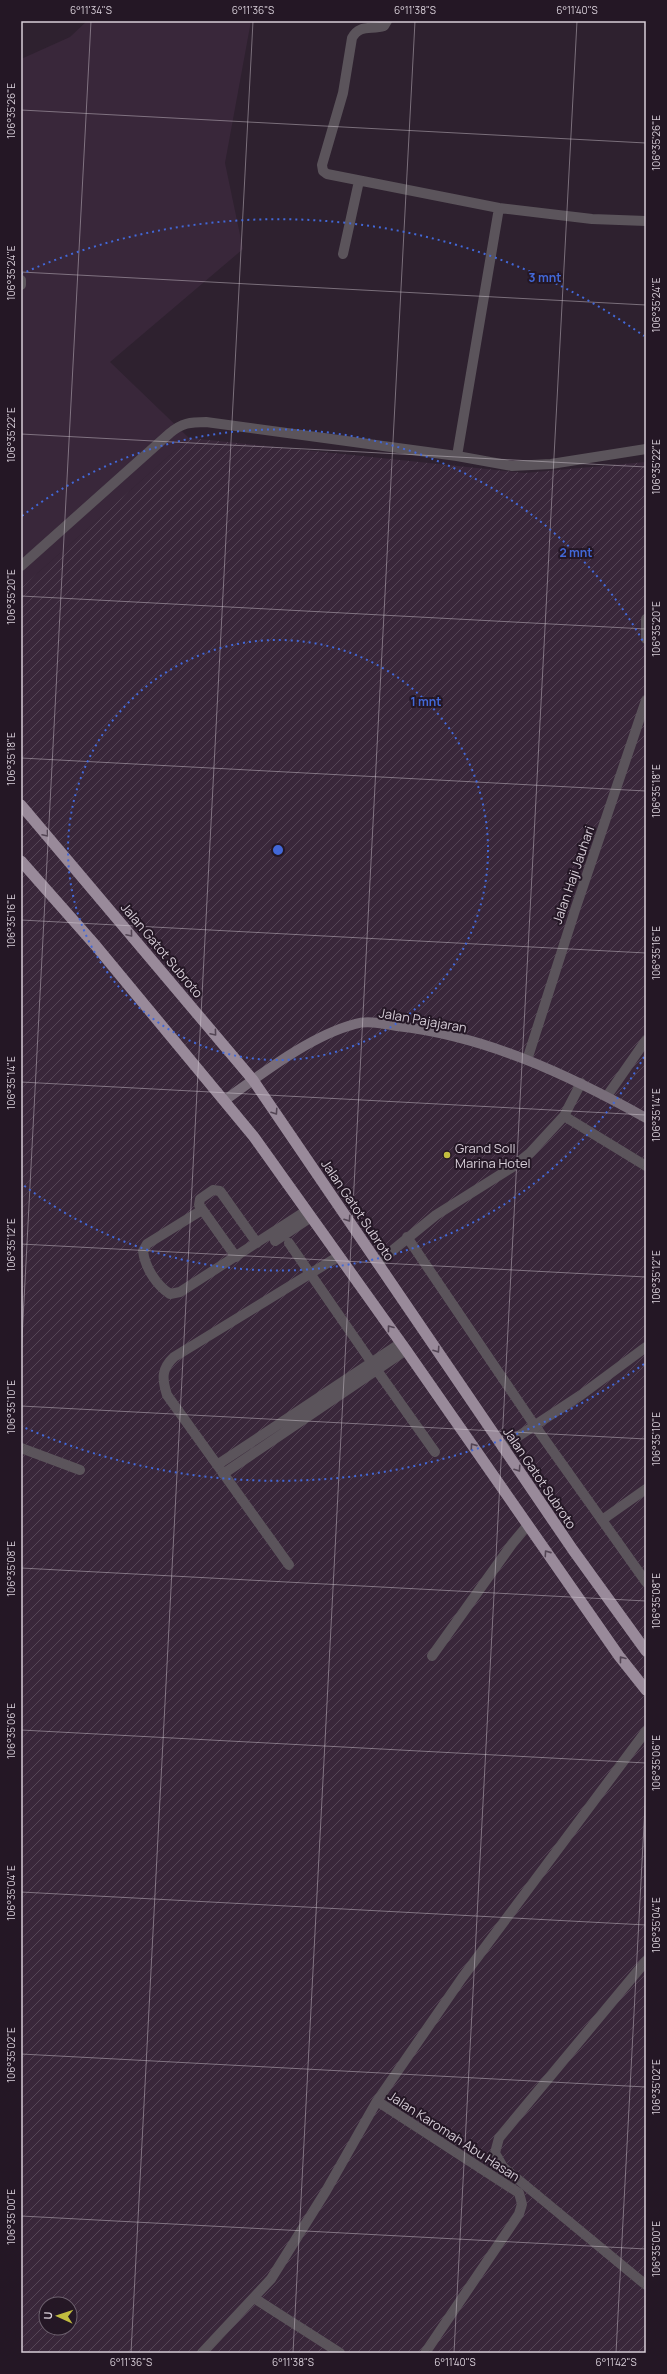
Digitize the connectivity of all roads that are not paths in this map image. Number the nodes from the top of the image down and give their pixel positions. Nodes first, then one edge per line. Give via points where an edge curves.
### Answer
1 (387, 21) edge
2 (359, 180) junction
3 (499, 208) junction
4 (646, 221) edge
5 (344, 254) dead end
6 (21, 280) edge
7 (21, 285) edge
8 (646, 449) edge
9 (457, 456) junction
10 (21, 566) edge
11 (646, 619) edge
12 (646, 639) edge
13 (646, 700) edge
14 (21, 805) edge
15 (21, 861) edge
16 (646, 1040) edge
17 (527, 1060) junction
18 (253, 1080) junction
19 (581, 1083) junction
20 (607, 1096) junction
21 (225, 1100) junction
22 (564, 1116) junction
23 (646, 1118) edge
24 (646, 1166) edge
25 (202, 1210) junction
26 (309, 1214) junction
27 (407, 1237) junction
28 (275, 1241) dead end
29 (257, 1243) junction
30 (289, 1243) dead end
31 (236, 1256) junction
32 (339, 1256) junction
33 (377, 1263) junction
34 (310, 1274) junction
35 (404, 1346) junction
36 (646, 1347) edge
37 (374, 1366) junction
38 (535, 1426) junction
39 (502, 1447) junction
40 (21, 1448) edge
41 (435, 1452) dead end
42 (80, 1470) dead end
43 (220, 1470) junction
44 (646, 1489) edge
45 (602, 1520) junction
46 (527, 1526) junction
47 (289, 1565) dead end
48 (646, 1582) edge
49 (646, 1651) edge
50 (432, 1656) dead end
51 (646, 1690) edge
52 (646, 1731) edge
53 (646, 1961) edge
54 (377, 2101) junction
55 (646, 2285) edge
56 (254, 2298) junction
57 (202, 2353) edge
58 (340, 2353) edge
59 (425, 2353) edge

1 - 2 street via 384,26 360,28 355,31 343,93 322,165 323,171 327,174
2 - 3 street
2 - 5 street
3 - 4 street via 592,219
3 - 9 street
6 - 7 street
8 - 9 street via 529,466 498,464
9 - 10 street via 206,422 189,422 170,433
11 - 12 street
13 - 17 street, Jalan Haji Jauhari
14 -> 18 highway, Jalan Gatot Subroto
15 - 21 highway
16 - 20 street
17 - 18 main road, Jalan Pajajaran via 453,1036 407,1027 357,1023 325,1035
17 - 19 main road, Jalan Pajajaran
18 - 21 main road, Jalan Pajajaran
18 -> 33 highway, Jalan Gatot Subroto
19 - 20 main road, Jalan Pajajaran
19 - 22 street
20 - 23 main road, Jalan Pajajaran
21 - 26 highway
22 - 24 street
22 - 27 street via 530,1153 511,1168 458,1200
25 - 29 street via 199,1205 200,1199 213,1190 220,1191
25 - 31 street
25 - 31 street via 147,1244 143,1251 144,1261 161,1288 170,1294 180,1292
26 - 28 street
26 - 29 street
26 - 32 highway
27 - 33 street
27 - 38 street
29 - 31 street
30 - 34 street
32 - 34 street
35 -> 32 highway
33 -> 39 highway, Jalan Gatot Subroto
34 - 37 street
34 - 43 street via 168,1363 163,1372 167,1395
35 - 37 street
46 -> 35 highway
36 - 38 street
37 - 41 street
37 - 43 street
38 - 39 street
38 - 45 street
39 -> 49 highway, Jalan Gatot Subroto
40 - 42 street
43 - 47 street
44 - 45 street
45 - 48 street
46 - 50 street
51 -> 46 highway
52 - 54 street via 462,1978
53 - 55 street via 499,2138 495,2153 503,2167
54 - 56 street via 294,2244
54 - 59 street, Jalan Karomah Abu Hasan via 519,2193 522,2200 519,2214
56 - 57 street
56 - 58 street

